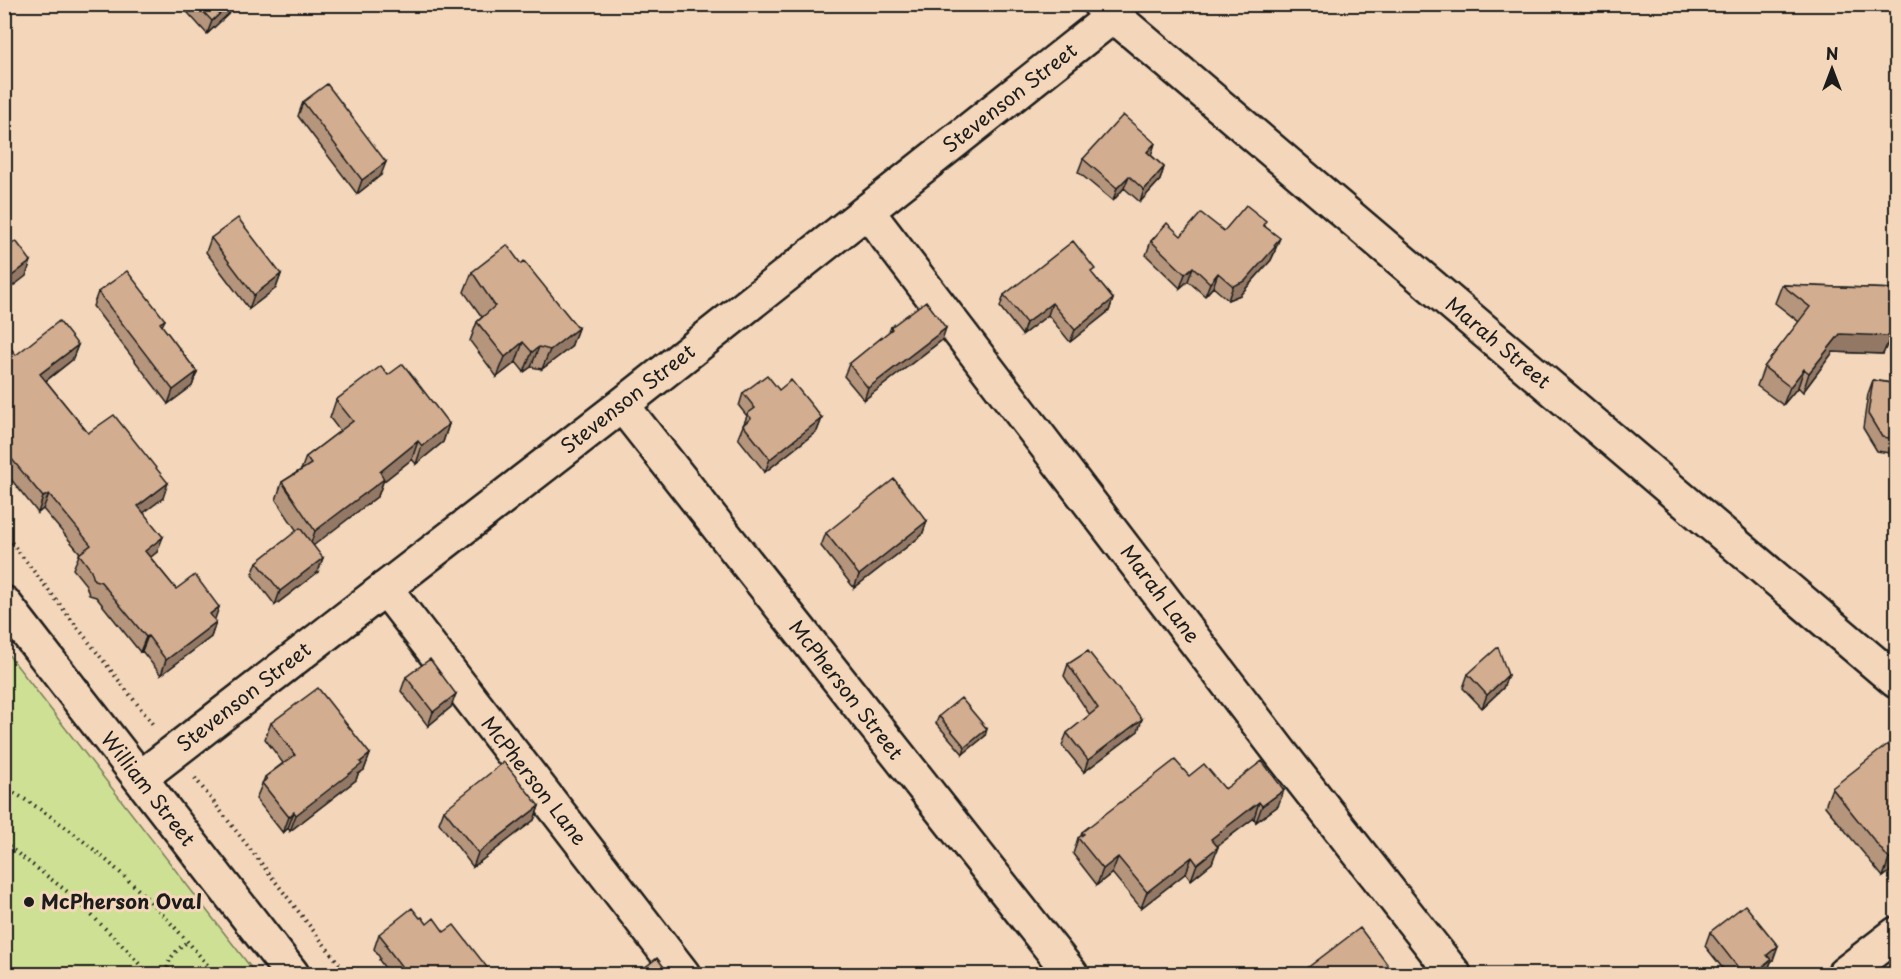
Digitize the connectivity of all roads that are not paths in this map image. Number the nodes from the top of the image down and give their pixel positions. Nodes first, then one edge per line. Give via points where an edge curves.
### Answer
1 (1107, 10) edge
2 (867, 211) junction
3 (622, 405) junction
4 (385, 588) junction
5 (4, 603) edge
6 (1896, 681) edge
7 (140, 778) junction
8 (1896, 934) edge
9 (292, 975) edge
10 (683, 975) edge
11 (1071, 975) edge
12 (1454, 975) edge
13 (1844, 975) edge

1 - 2 street, Stevenson Street
1 - 6 street, Marah Street
2 - 3 street, Stevenson Street
2 - 12 street, Marah Lane
3 - 4 street, Stevenson Street
3 - 11 street, McPherson Street
4 - 7 street, Stevenson Street
4 - 10 street, McPherson Lane
5 - 7 street, William Street
7 - 9 street, William Street
8 - 13 street

